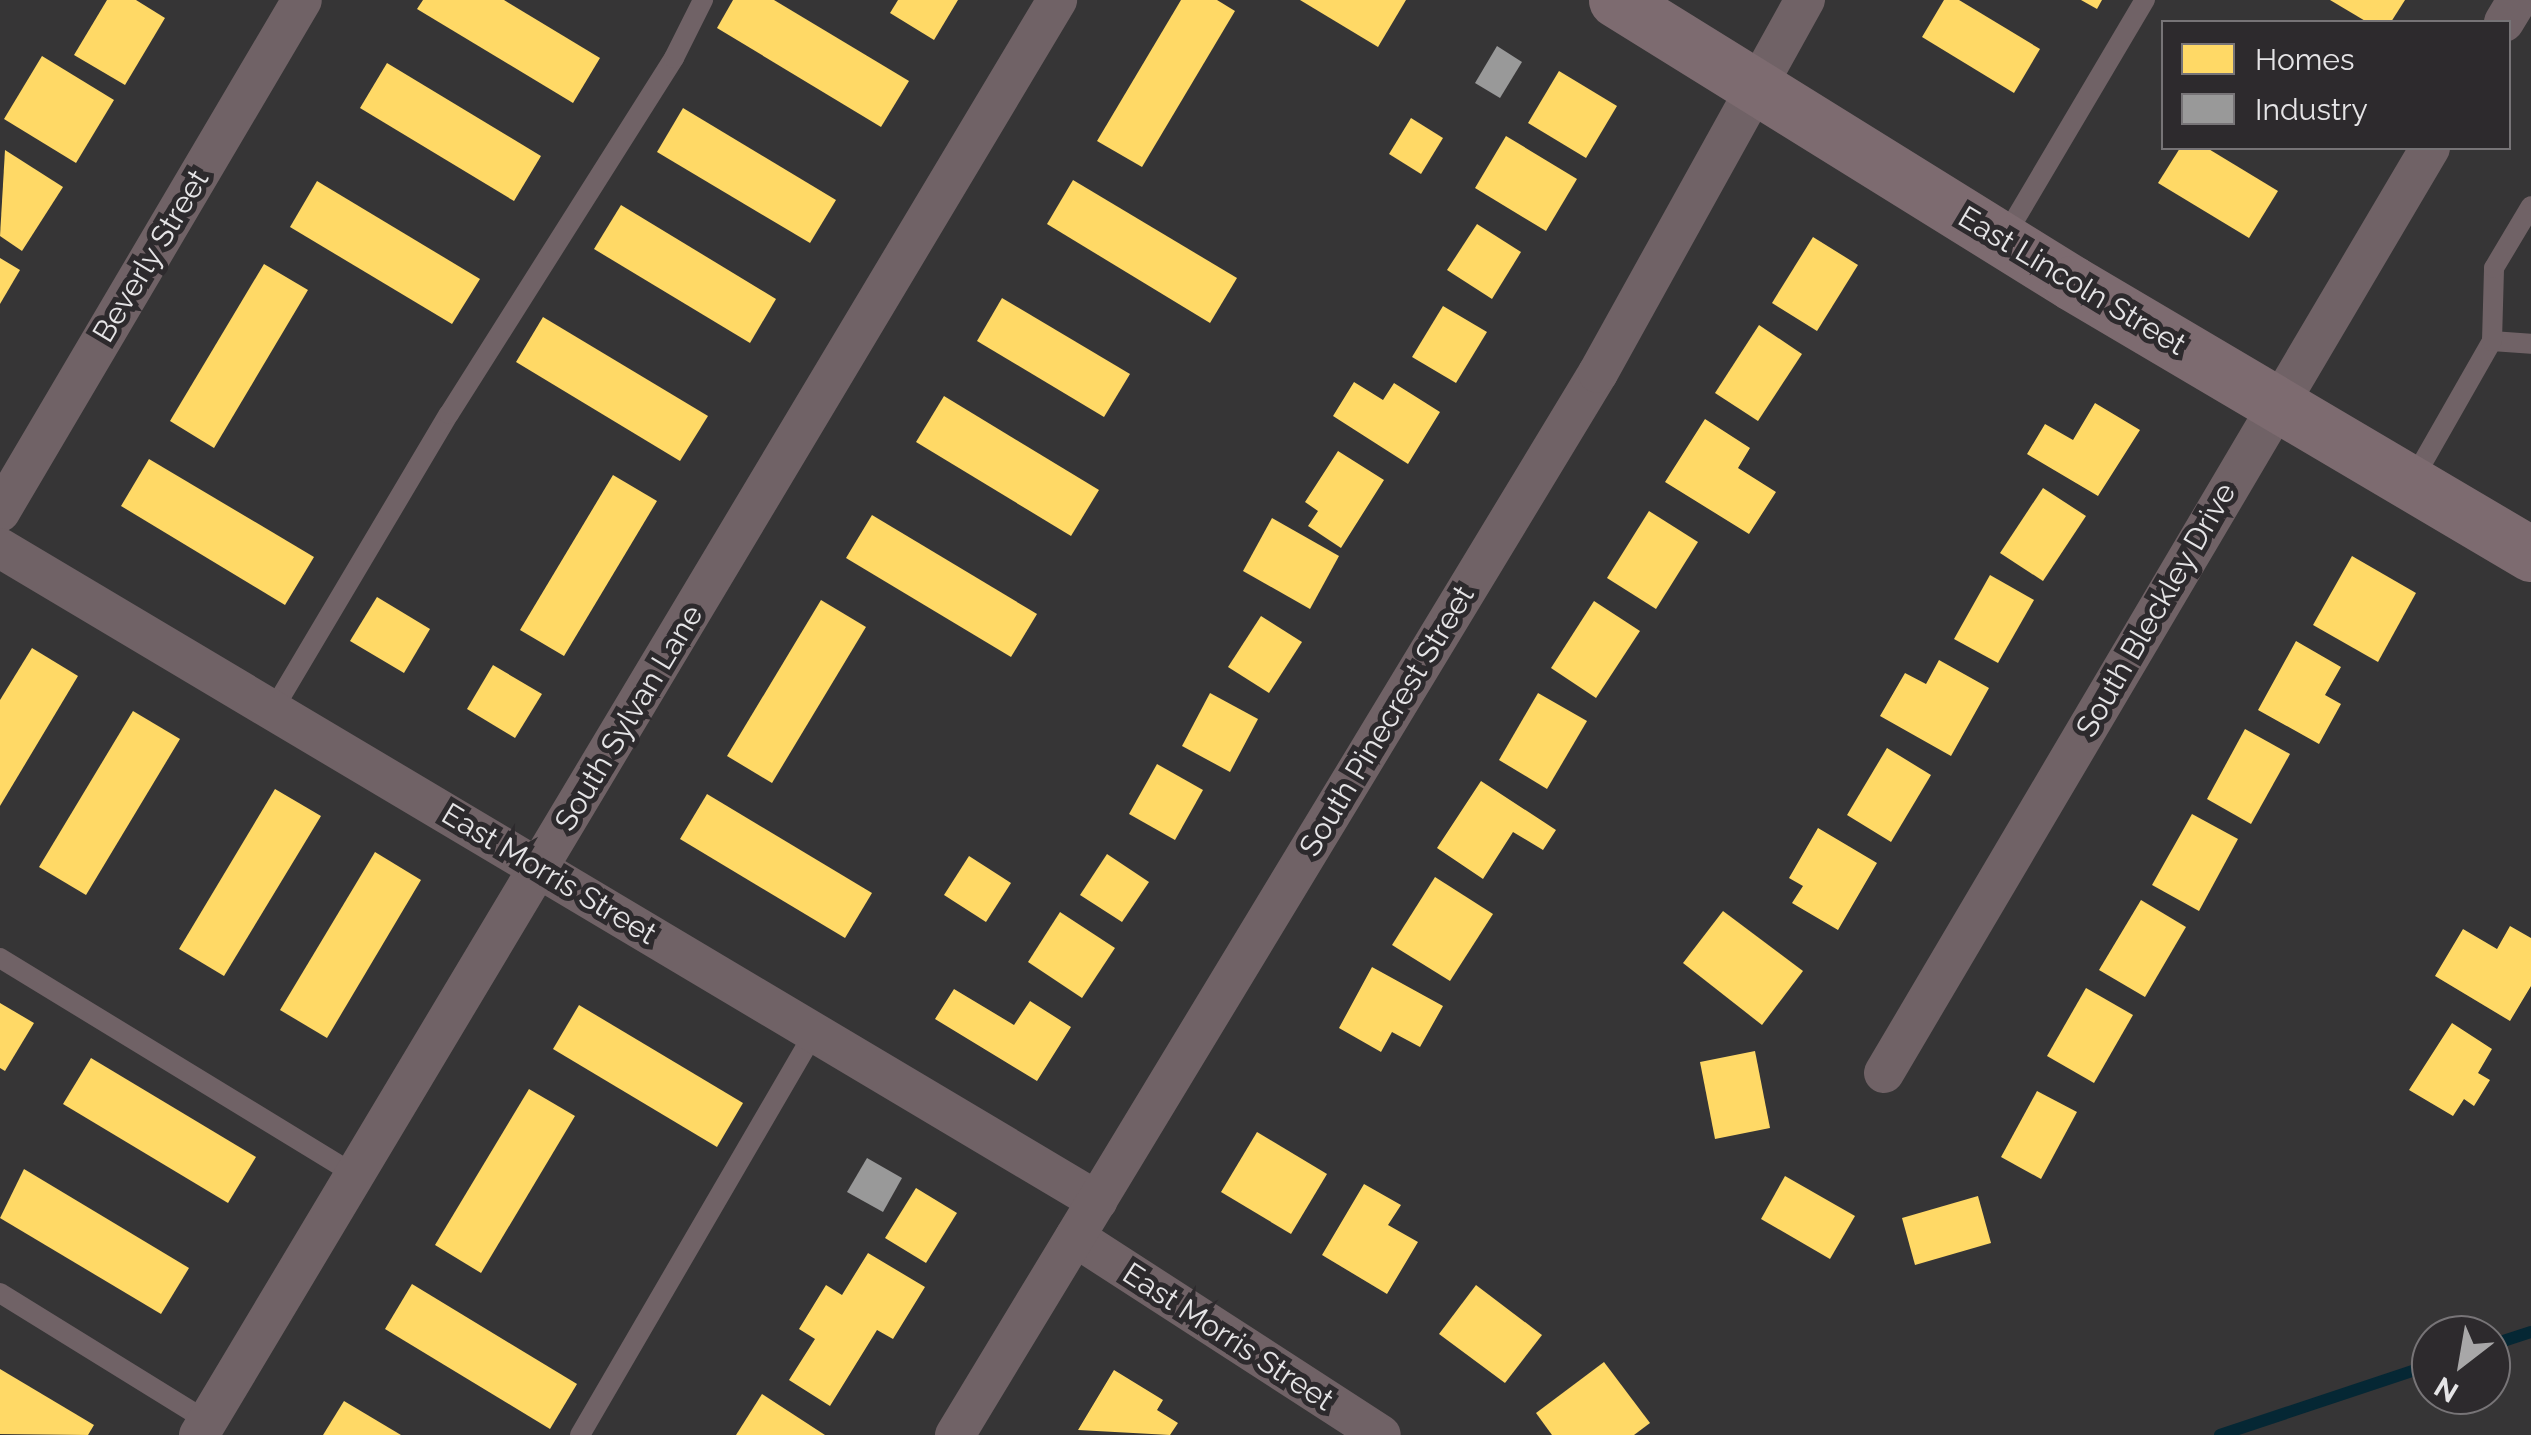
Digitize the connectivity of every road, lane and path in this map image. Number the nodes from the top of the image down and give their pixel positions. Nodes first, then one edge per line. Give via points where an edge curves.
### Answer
1 (302, 0) edge
2 (703, 0) edge
3 (1057, 0) edge
4 (1616, 0) edge
5 (1805, 0) edge
6 (2145, 0) edge
7 (1754, 86) junction
8 (2429, 150) edge
9 (2531, 206) edge
10 (2003, 240) junction
11 (2492, 341) junction
12 (2531, 344) edge
13 (2277, 403) junction
14 (2411, 483) junction
15 (0, 512) edge
16 (0, 548) edge
17 (2531, 554) edge
18 (273, 710) junction
19 (540, 869) junction
20 (0, 958) edge
21 (814, 1033) junction
22 (1884, 1073) dead end
23 (355, 1175) junction
24 (1097, 1201) junction
25 (1075, 1238) junction
26 (0, 1293) edge
27 (203, 1428) edge
28 (580, 1435) edge
29 (955, 1435) edge
30 (1381, 1435) edge

1 - 15 street, Beverly Street
2 - 18 lane via 674,58 449,414
3 - 19 street, South Sylvan Lane
4 - 7 street, East Lincoln Street
5 - 7 street, South Pinecrest Street
6 - 10 lane
7 - 10 street, East Lincoln Street
7 - 24 street, South Pinecrest Street via 1598,373
8 - 13 street, South Bleckley Drive
9 - 11 lane via 2494,268
10 - 13 street, East Lincoln Street
11 - 12 lane
11 - 14 lane
13 - 14 street, East Lincoln Street
13 - 22 street, South Bleckley Drive
14 - 17 street, East Lincoln Street
16 - 18 street, East Morris Street
18 - 19 street, East Morris Street
19 - 21 street, East Morris Street
19 - 23 street, South Sylvan Lane
20 - 23 lane
21 - 24 street, East Morris Street
21 - 28 lane
23 - 27 street, South Sylvan Lane
24 - 25 street, South Pinecrest Street
25 - 29 street, South Pinecrest Street
25 - 30 street, East Morris Street
26 - 27 lane

